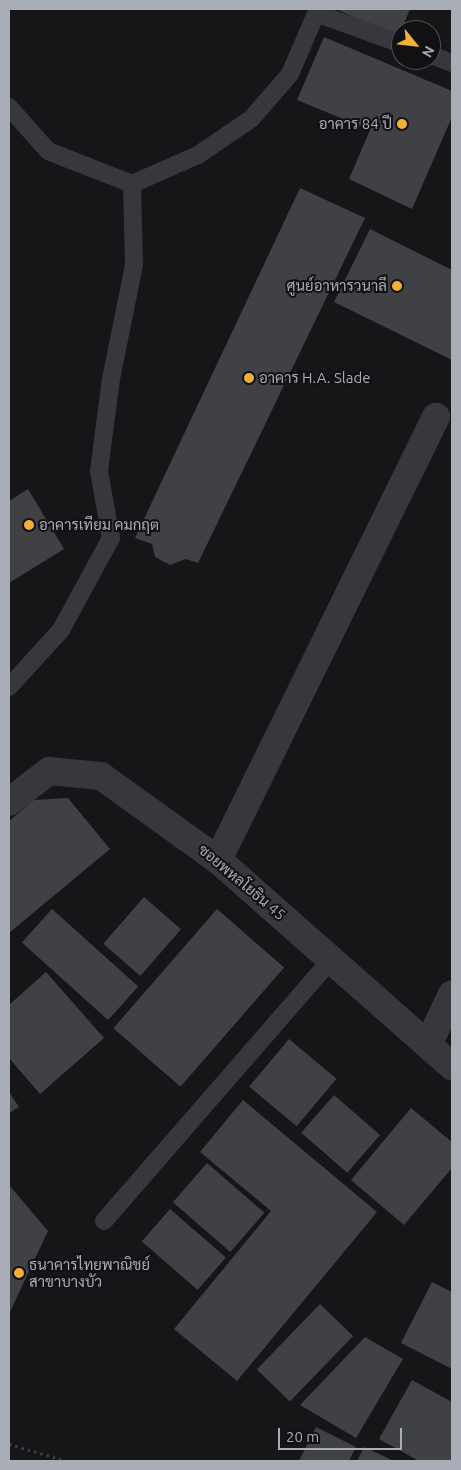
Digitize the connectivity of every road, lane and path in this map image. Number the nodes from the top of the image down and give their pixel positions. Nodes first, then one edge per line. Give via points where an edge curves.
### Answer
1 (317, 11) edge
2 (391, 40) edge
3 (9, 106) edge
4 (132, 184) junction
5 (436, 417) dead end
6 (9, 687) edge
7 (9, 802) edge
8 (218, 860) junction
9 (332, 959) junction
10 (452, 994) edge
11 (428, 1045) junction
12 (452, 1066) edge
13 (104, 1221) dead end
14 (9, 1444) edge
15 (67, 1461) edge

1 - 2 lane
1 - 4 lane via 290,74 251,120 184,163
3 - 4 lane via 48,151
4 - 6 lane via 134,265 112,378 99,471 111,538 61,630
5 - 8 street
7 - 8 street, ซอยพหลโยธิน 45 via 48,771 101,776
8 - 9 street, ซอยพหลโยธิน 45
9 - 11 street, ซอยพหลโยธิน 45
9 - 13 lane
10 - 11 street
11 - 12 street, ซอยพหลโยธิน 45
14 - 15 path

